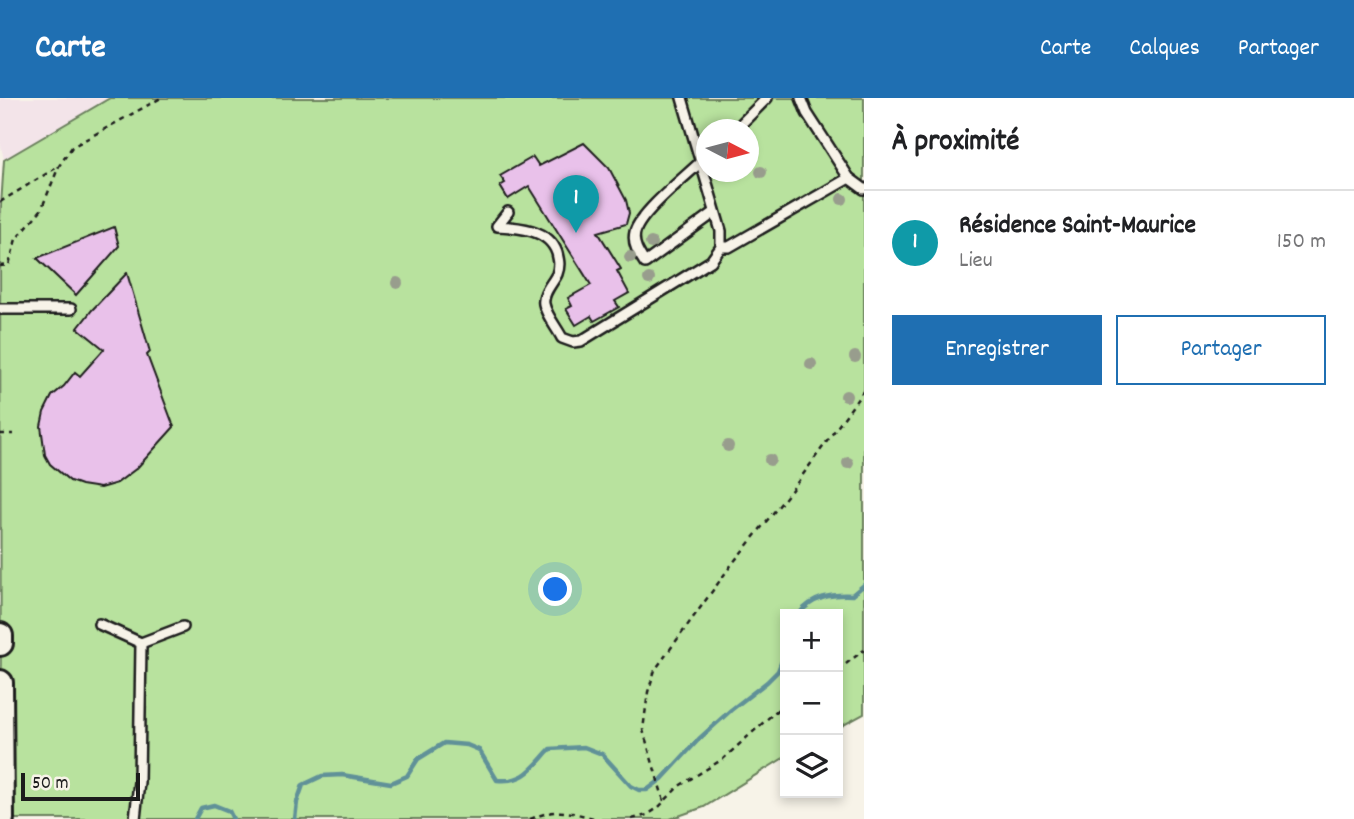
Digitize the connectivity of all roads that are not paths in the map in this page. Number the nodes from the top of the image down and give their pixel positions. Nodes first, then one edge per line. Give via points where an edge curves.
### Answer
1 (682, 98) edge
2 (766, 98) edge
3 (801, 98) edge
4 (746, 119) edge
5 (696, 137) edge
6 (696, 167) edge
7 (849, 178) junction
8 (709, 182) edge
9 (864, 189) edge
10 (508, 212) dead end
11 (715, 212) junction
12 (721, 247) junction
13 (0, 309) edge
14 (71, 309) dead end
15 (99, 624) dead end
16 (183, 627) dead end
17 (0, 636) edge
18 (0, 643) edge
19 (141, 643) junction
20 (0, 683) edge
21 (1, 819) edge
22 (135, 819) edge

1 - 5 lane
2 - 4 lane
3 - 7 lane
6 - 11 lane via 650,210 636,231 639,254 645,263
7 - 9 lane
7 - 12 lane via 729,247
8 - 11 lane
10 - 12 lane via 496,226 535,232 555,248 558,273 544,303 562,338 573,342 711,261
11 - 12 lane
13 - 14 lane
15 - 19 lane
16 - 19 lane
17 - 18 street
19 - 22 lane
20 - 21 street

